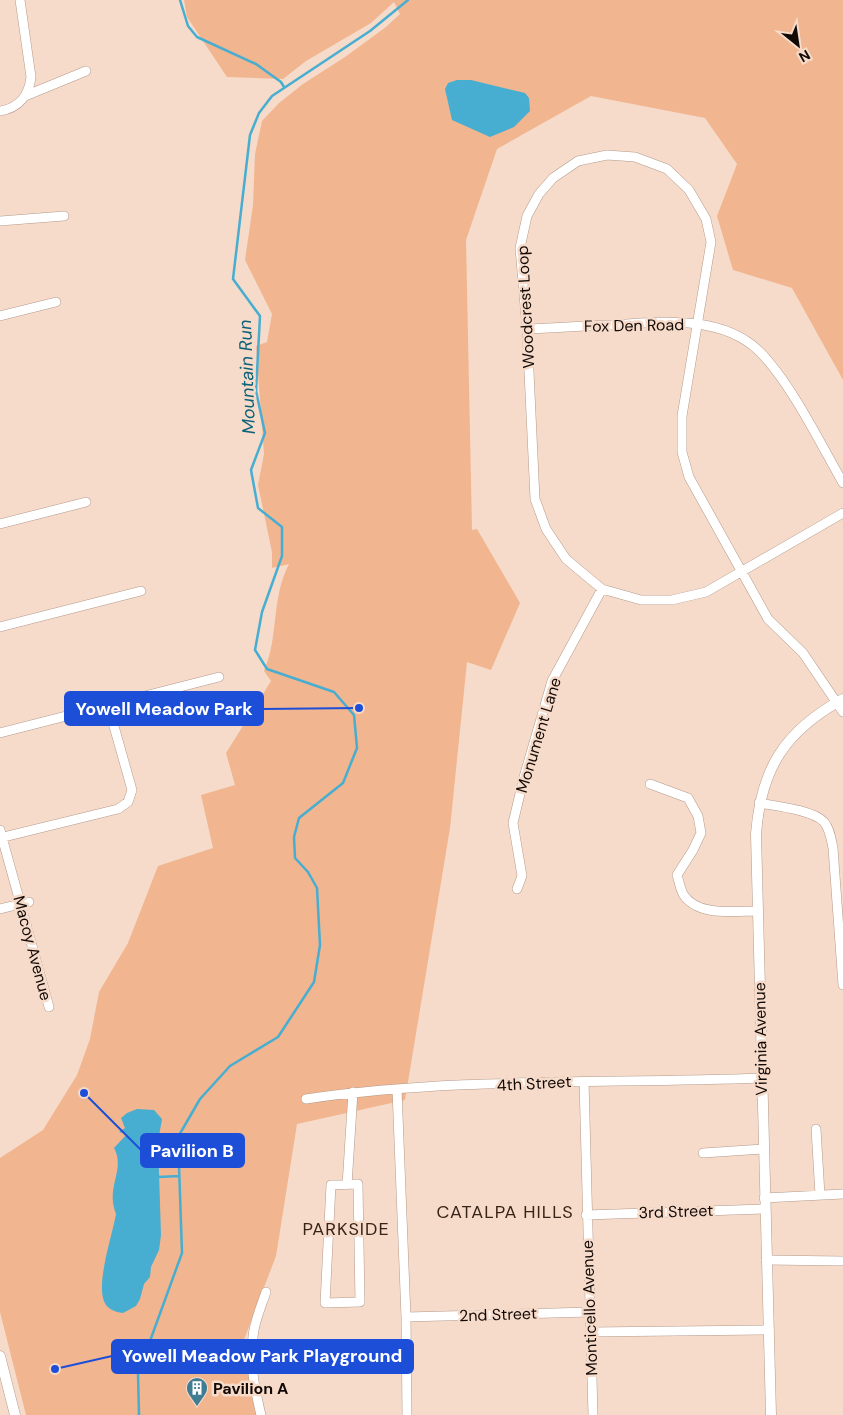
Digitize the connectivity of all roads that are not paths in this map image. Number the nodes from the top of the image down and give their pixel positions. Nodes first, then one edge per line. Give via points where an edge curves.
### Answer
1 (20, 0) edge
2 (86, 72) dead end
3 (25, 96) junction
4 (0, 111) edge
5 (64, 216) dead end
6 (0, 221) edge
7 (56, 302) dead end
8 (0, 316) edge
9 (698, 324) junction
10 (526, 329) junction
11 (843, 483) edge
12 (86, 502) dead end
13 (843, 513) edge
14 (0, 524) edge
15 (742, 572) junction
16 (602, 589) junction
17 (141, 592) dead end
18 (0, 627) edge
19 (219, 677) dead end
20 (839, 701) edge
21 (108, 705) junction
22 (843, 712) edge
23 (0, 732) edge
24 (650, 784) dead end
25 (759, 803) junction
26 (1, 835) edge
27 (839, 872) edge
28 (516, 889) dead end
29 (25, 903) junction
30 (0, 909) edge
31 (758, 911) junction
32 (843, 985) edge
33 (49, 1007) dead end
34 (761, 1078) junction
35 (584, 1081) junction
36 (397, 1090) junction
37 (353, 1092) junction
38 (306, 1099) dead end
39 (816, 1129) dead end
40 (763, 1149) junction
41 (703, 1153) dead end
42 (348, 1185) junction
43 (843, 1194) edge
44 (820, 1195) junction
45 (764, 1198) junction
46 (765, 1209) junction
47 (586, 1215) junction
48 (766, 1260) junction
49 (843, 1261) edge
50 (266, 1292) dead end
51 (590, 1312) junction
52 (406, 1317) junction
53 (769, 1330) junction
54 (590, 1332) junction
55 (0, 1356) edge
56 (15, 1415) edge
57 (261, 1415) edge
58 (407, 1415) edge
59 (593, 1415) edge
60 (771, 1415) edge

1 - 3 street via 32,77
2 - 3 street
3 - 4 street via 12,108
5 - 6 street
7 - 8 street
9 - 10 street, Fox Den Road via 669,322
9 - 10 street, Woodcrest Loop via 711,242 706,219 689,190 667,170 635,157 607,155 578,161 553,178 539,194 527,216 520,248
9 - 11 street, Fox Den Road via 735,334 759,351 781,377
9 - 15 street, Woodcrest Loop via 682,416 682,452 689,477
10 - 16 street, Woodcrest Loop via 535,499 546,529 566,559
12 - 14 street
13 - 15 street
15 - 16 street, Woodcrest Loop via 706,592 672,600 641,600
15 - 20 street via 768,619 803,653
16 - 28 street, Monument Lane via 552,681 524,777 513,823 522,876
17 - 18 street
19 - 21 street
20 - 22 street
20 - 25 street, Virginia Avenue via 818,713 788,741 768,772
21 - 23 street
21 - 26 street via 132,790 128,802 116,810
24 - 31 street via 688,798 698,816 701,833 677,875 684,894 694,904 717,912
25 - 27 street via 808,814 823,821 830,832
25 - 31 street, Virginia Avenue via 756,834
26 - 29 street, Macoy Avenue
27 - 32 street
29 - 30 street
29 - 33 street, Macoy Avenue
31 - 34 street, Virginia Avenue
34 - 35 street, 4th Street
34 - 40 street, Virginia Avenue
35 - 36 street, 4th Street
35 - 47 street, Monticello Avenue
36 - 37 street, 4th Street
36 - 52 street
37 - 38 street, 4th Street
37 - 42 street
39 - 44 street
40 - 41 street
40 - 45 street, Virginia Avenue
42 - 42 street via 358,1184 360,1302 325,1303 331,1185
43 - 44 street
44 - 45 street
45 - 46 street, Virginia Avenue
46 - 47 street, 3rd Street
46 - 48 street, Virginia Avenue
47 - 51 street, Monticello Avenue
48 - 49 street
48 - 53 street, Virginia Avenue
50 - 57 street via 252,1347
51 - 52 street, 2nd Street
51 - 54 street, Monticello Avenue
52 - 58 street
53 - 54 street
53 - 60 street, Virginia Avenue
54 - 59 street, Monticello Avenue
55 - 56 street

